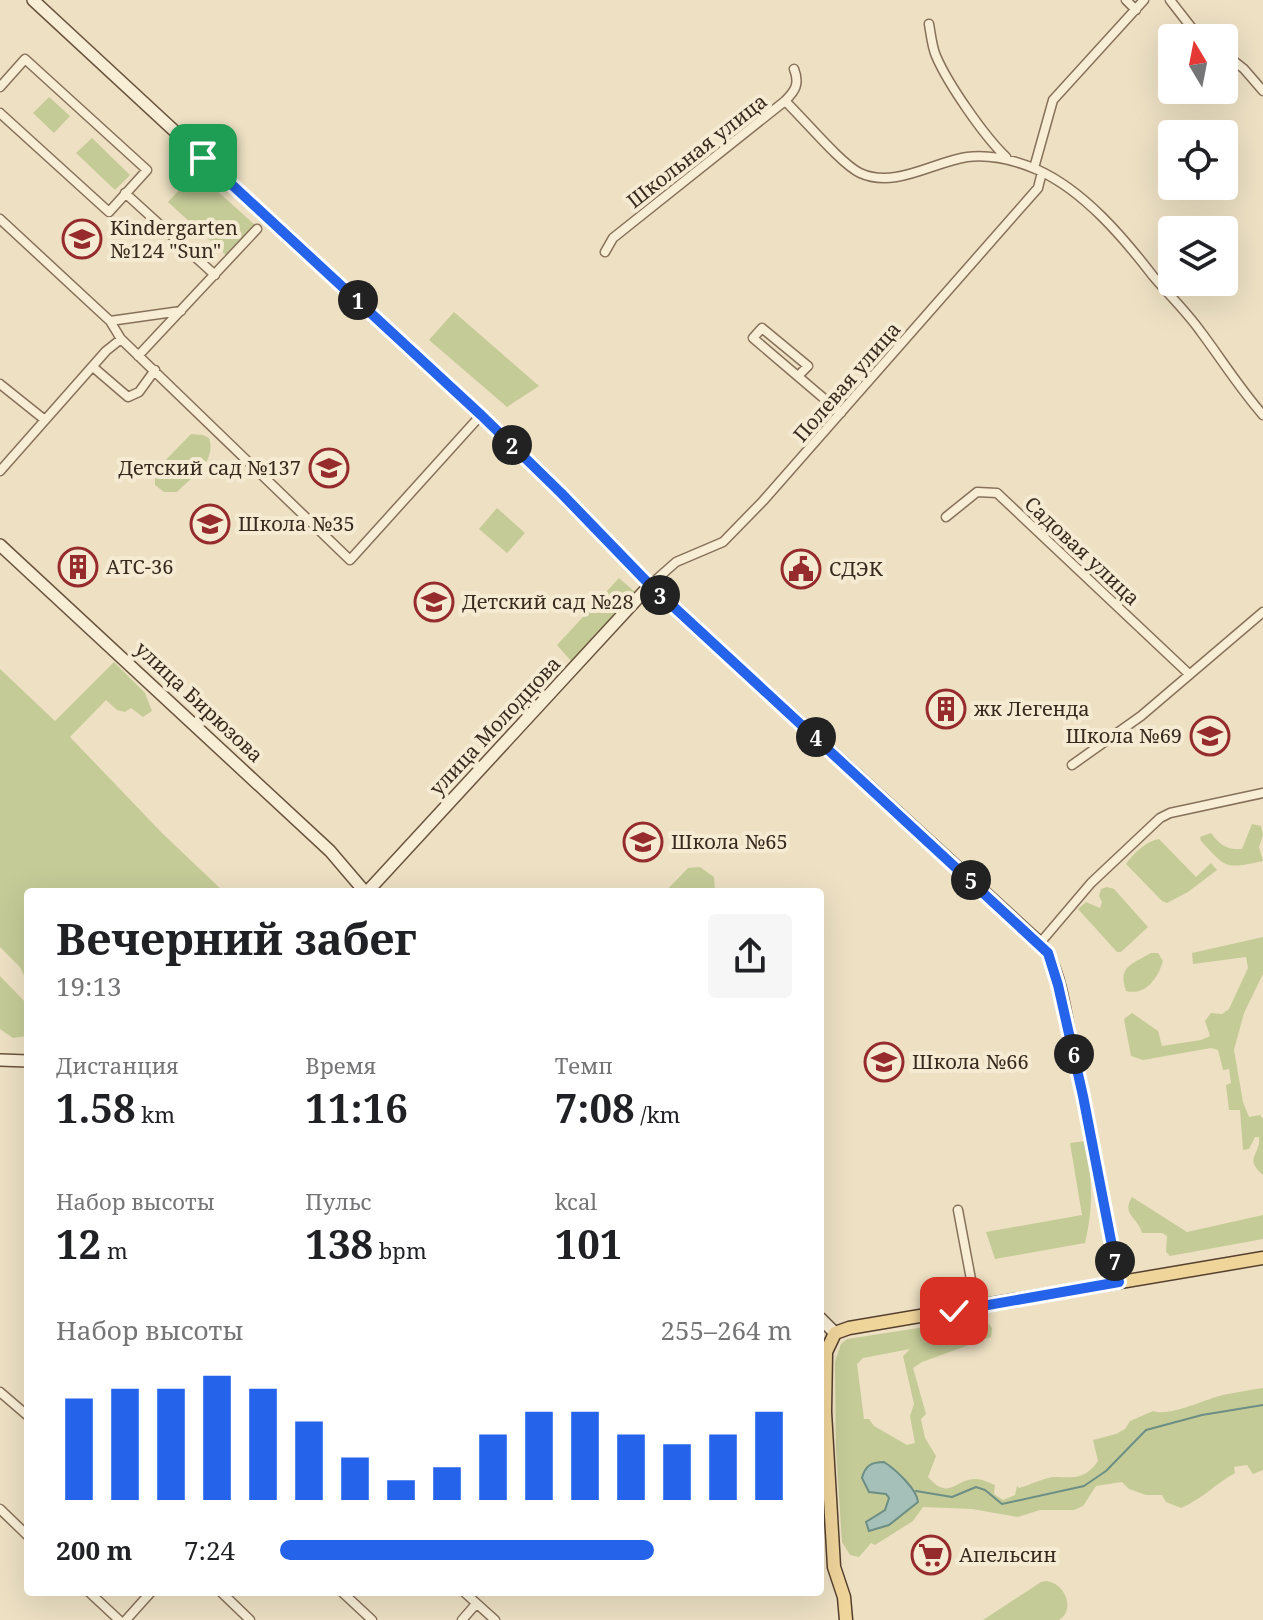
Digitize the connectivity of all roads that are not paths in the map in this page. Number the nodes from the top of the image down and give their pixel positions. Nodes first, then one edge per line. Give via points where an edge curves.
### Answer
1 (33, 0) edge
2 (1126, 0) edge
3 (1144, 0) edge
4 (1170, 0) edge
5 (1136, 10) junction
6 (929, 24) dead end
7 (1189, 24) edge
8 (1238, 64) edge
9 (794, 69) dead end
10 (0, 87) edge
11 (1263, 91) edge
12 (785, 101) junction
13 (0, 113) edge
14 (1006, 157) junction
15 (1038, 170) junction
16 (125, 193) junction
17 (0, 219) edge
18 (257, 229) dead end
19 (605, 252) dead end
20 (215, 275) junction
21 (182, 311) junction
22 (110, 321) junction
23 (121, 339) junction
24 (138, 356) junction
25 (93, 367) junction
26 (155, 370) junction
27 (798, 376) junction
28 (0, 384) edge
29 (841, 413) junction
30 (481, 415) junction
31 (1263, 415) edge
32 (45, 420) junction
33 (0, 471) edge
34 (946, 517) dead end
35 (0, 545) edge
36 (650, 585) junction
37 (1263, 612) edge
38 (1189, 674) junction
39 (1072, 765) dead end
40 (1263, 793) edge
41 (362, 888) edge
42 (370, 888) edge
43 (1040, 943) junction
44 (0, 1060) edge
45 (24, 1061) edge
46 (958, 1210) dead end
47 (1263, 1258) edge
48 (1119, 1282) junction
49 (978, 1306) junction
50 (824, 1322) edge
51 (835, 1333) junction
52 (824, 1375) edge
53 (0, 1392) edge
54 (824, 1402) edge
55 (24, 1413) edge
56 (0, 1509) edge
57 (24, 1532) edge
58 (93, 1596) edge
59 (147, 1596) edge
60 (225, 1596) edge
61 (346, 1596) edge
62 (468, 1596) edge
63 (476, 1604) junction
64 (119, 1620) edge
65 (126, 1620) edge
66 (250, 1620) edge
67 (372, 1620) edge
68 (462, 1620) edge
69 (495, 1620) edge
70 (846, 1620) edge

1 - 30 main road
2 - 5 street
3 - 5 street, Полевая улица
4 - 7 street
5 - 15 street, Полевая улица via 1053,100
6 - 14 street via 946,74 990,142
8 - 11 street
9 - 12 street, Школьная улица via 795,91
10 - 16 street via 25,59 147,170
12 - 14 street via 861,173 902,176 967,157
12 - 19 street, Школьная улица via 613,238
13 - 16 street via 109,212
14 - 15 street
15 - 29 street, Полевая улица via 1038,188
15 - 31 street via 1093,207 1199,329
16 - 20 street
17 - 22 street
18 - 20 street
20 - 21 street
21 - 22 street
21 - 24 street
22 - 23 street
23 - 24 street
23 - 25 street
24 - 26 street
25 - 26 street via 128,397 139,392
25 - 32 street
26 - 30 street via 350,560
27 - 27 street via 753,338 762,328 808,366
27 - 29 street
28 - 32 street
29 - 36 street, Полевая улица via 723,542 676,562
30 - 36 main road
32 - 33 street
34 - 38 street, Садовая улица via 977,492 997,493
35 - 41 main road, улица Бирюзова via 330,851
36 - 42 main road, улица Молодцова
36 - 43 main road
37 - 38 street
38 - 39 street
40 - 43 street via 1160,818 1091,883
43 - 48 main road via 1060,994
44 - 45 main road
46 - 49 street
47 - 48 main road
48 - 49 main road
49 - 51 main road
50 - 51 main road
51 - 52 main road
53 - 55 street
54 - 70 main road via 834,1567
56 - 57 street
58 - 64 street
59 - 65 street
60 - 66 street
61 - 67 street
62 - 63 street
63 - 68 street
63 - 69 street

